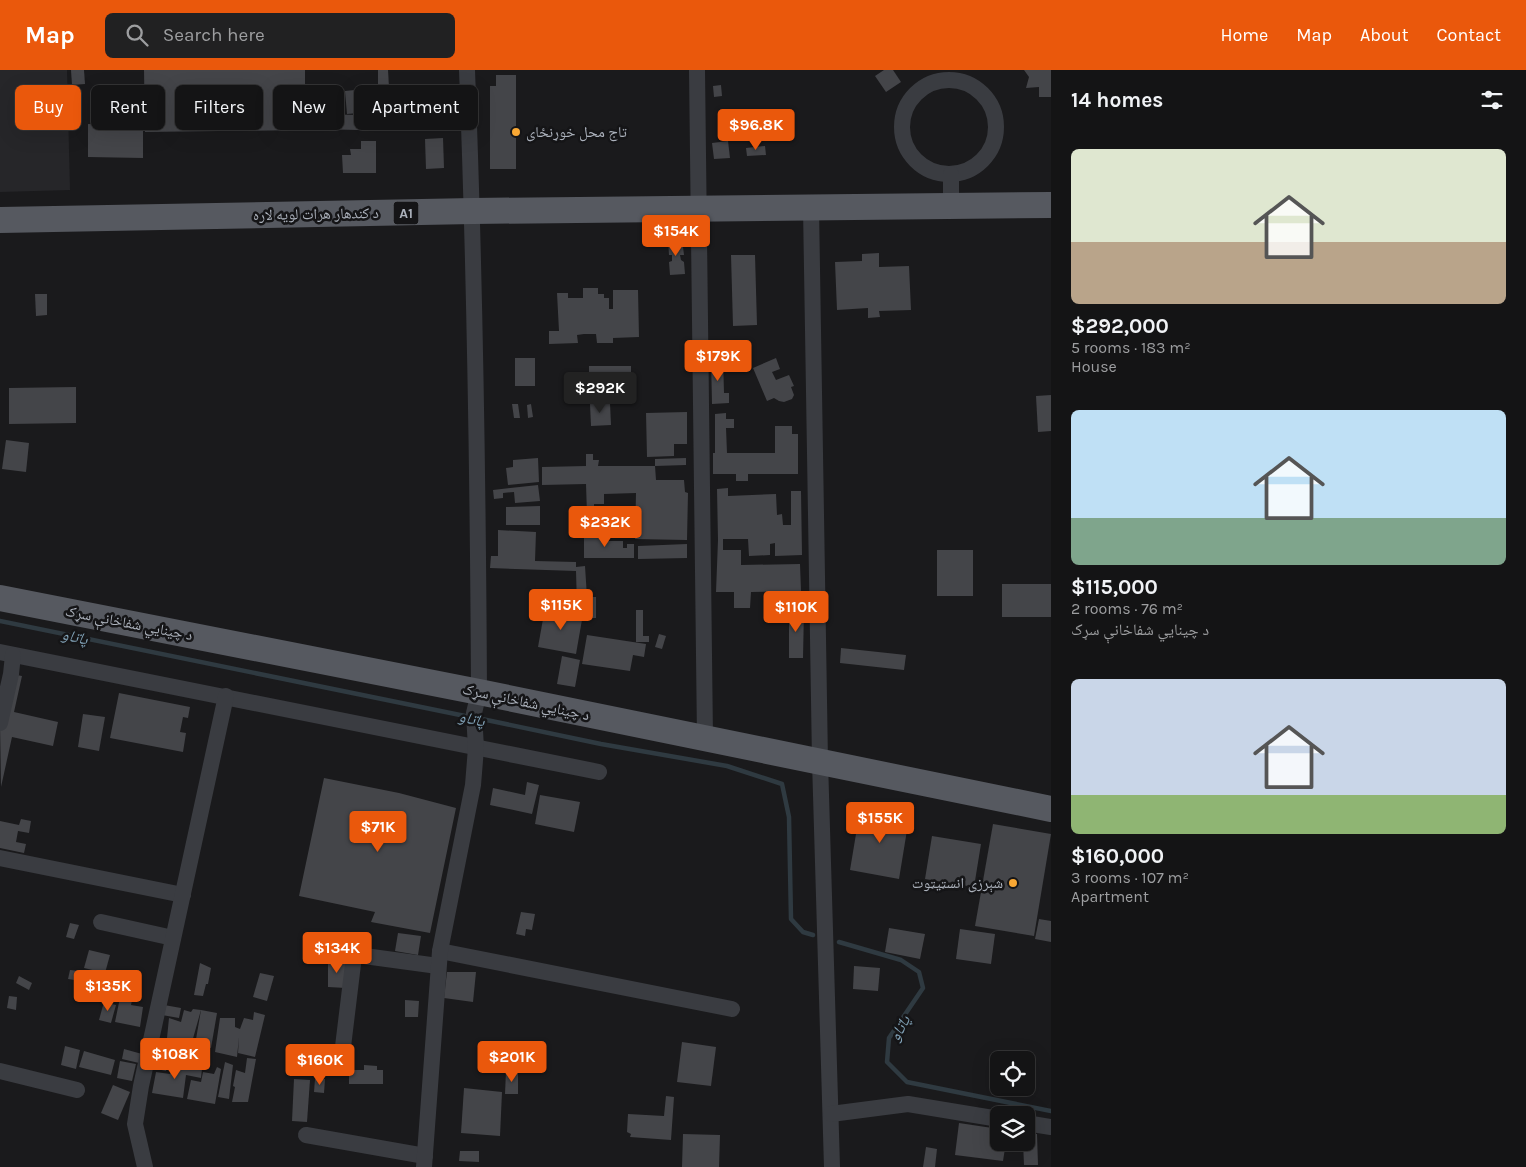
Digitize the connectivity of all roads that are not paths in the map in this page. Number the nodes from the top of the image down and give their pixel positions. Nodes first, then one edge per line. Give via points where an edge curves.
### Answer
1 (467, 70) edge
2 (697, 70) edge
3 (946, 75) edge
4 (951, 174) junction
5 (1051, 205) edge
6 (951, 206) junction
7 (811, 207) junction
8 (699, 209) junction
9 (472, 211) junction
10 (0, 220) edge
11 (0, 598) edge
12 (6, 653) edge
13 (226, 696) junction
14 (476, 702) junction
15 (0, 723) edge
16 (705, 738) junction
17 (476, 740) junction
18 (820, 761) junction
19 (599, 772) dead end
20 (1051, 809) edge
21 (0, 858) edge
22 (182, 894) junction
23 (101, 922) dead end
24 (173, 938) junction
25 (439, 958) junction
26 (732, 1009) dead end
27 (341, 1063) dead end
28 (0, 1071) edge
29 (77, 1090) dead end
30 (831, 1114) junction
31 (990, 1118) edge
32 (1035, 1124) edge
33 (1051, 1127) edge
34 (306, 1135) dead end
35 (425, 1161) edge
36 (145, 1167) edge
37 (832, 1167) edge

1 - 9 street
2 - 8 street
3 - 4 street via 974,88 985,98 993,110 996,125 988,153 978,164
3 - 4 street via 916,93 906,106 902,138 920,165 935,172
4 - 6 street
5 - 6 main road, د کندهار هرات لویه لاره
6 - 7 main road, د کندهار هرات لویه لاره
7 - 8 main road, د کندهار هرات لویه لاره / A1
7 - 18 street
8 - 9 main road, د کندهار هرات لویه لاره / A1
8 - 16 street
9 - 10 main road, د کندهار هرات لویه لاره / A1
9 - 14 street via 478,452
11 - 14 main road, د چينايي شفاخانې سړک
12 - 13 street
12 - 15 street via 11,674
13 - 17 street
13 - 22 street
14 - 16 main road, د چينايي شفاخانې سړک
14 - 17 street
16 - 18 main road, د چينايي شفاخانې سړک
17 - 19 street
17 - 25 street via 473,785
18 - 20 main road, د چينايي شفاخانې سړک
18 - 30 street
21 - 22 street
22 - 24 street
23 - 24 street
24 - 36 street via 134,1124
25 - 26 street
25 - 27 street via 354,956
25 - 35 street
28 - 29 street
30 - 31 street via 908,1104
30 - 37 street
32 - 33 street
34 - 35 street

